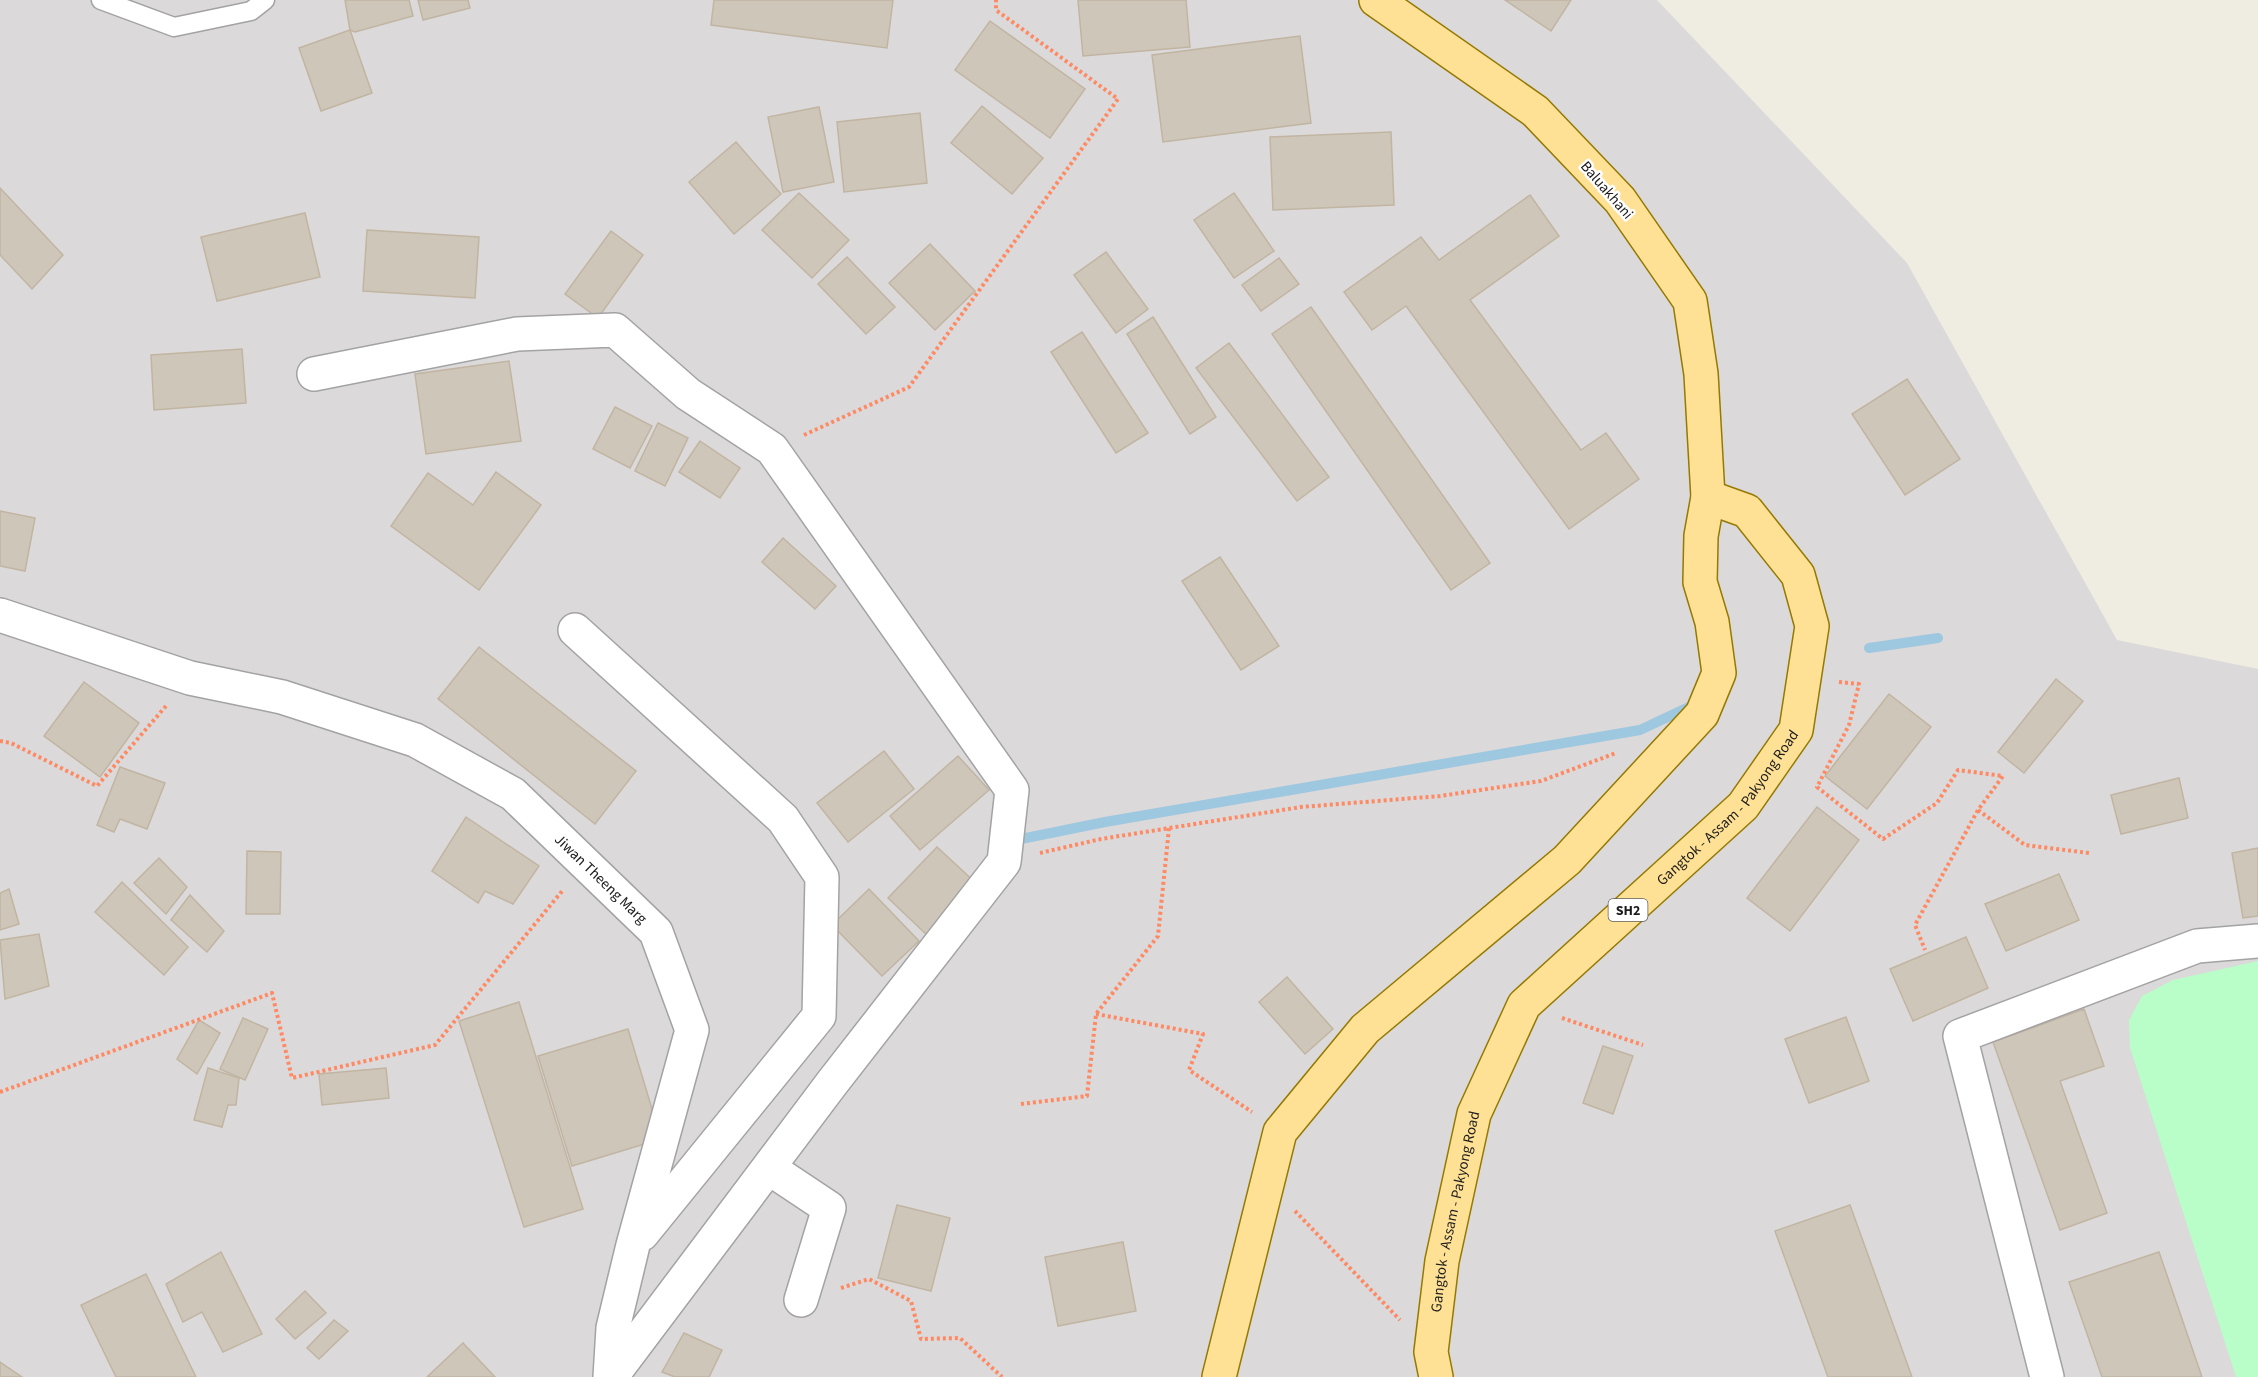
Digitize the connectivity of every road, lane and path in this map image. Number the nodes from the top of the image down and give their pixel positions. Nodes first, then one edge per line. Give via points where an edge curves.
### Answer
1 (101, 0) edge
2 (265, 0) edge
3 (996, 0) edge
4 (1376, 0) edge
5 (314, 374) dead end
6 (772, 449) junction
7 (1708, 497) junction
8 (0, 615) edge
9 (575, 630) dead end
10 (1806, 677) junction
11 (190, 678) junction
12 (0, 741) edge
13 (1627, 749) dead end
14 (1978, 810) junction
15 (1169, 828) junction
16 (2089, 854) dead end
17 (1004, 862) junction
18 (585, 864) junction
19 (2258, 941) edge
20 (1925, 950) dead end
21 (1524, 1005) junction
22 (1096, 1014) junction
23 (1643, 1046) dead end
24 (0, 1092) edge
25 (1021, 1104) dead end
26 (1280, 1132) junction
27 (769, 1168) junction
28 (1268, 1182) junction
29 (633, 1245) junction
30 (801, 1300) joint
31 (1434, 1364) edge
32 (610, 1377) edge
33 (1002, 1377) edge
34 (1219, 1377) edge
35 (2047, 1377) edge

1 - 2 lane via 174,27 251,11
3 - 6 path via 996,10 1118,99 909,387
4 - 7 main road, Baluakhani via 1535,111 1620,200 1690,301 1701,374
5 - 6 street via 517,334 615,330 688,394
6 - 17 street via 1012,790
7 - 10 main road, Gangtok - Assam - Pakyong Road / SH2 via 1747,511 1798,575 1812,626
7 - 26 main road, Baluakhani via 1701,537 1700,582 1712,622 1719,673 1702,714 1567,860 1365,1029
8 - 11 street, Jiwan Theeng Marg
9 - 29 street via 783,819 822,877 819,1016
10 - 14 path via 1859,684 1849,725 1817,787 1883,839 1937,803 1958,770 2003,776
10 - 21 main road, Gangtok - Assam - Pakyong Road / SH2 via 1796,730 1743,806
11 - 12 path via 97,786
11 - 18 street, Jiwan Theeng Marg via 282,697 415,740 513,794
13 - 15 path via 1541,781 1440,796 1301,807
14 - 16 path via 2025,845
14 - 20 path via 1915,925
15 - 17 path
15 - 22 path via 1158,936
17 - 27 street
18 - 24 path via 435,1046 292,1078 272,993
18 - 29 street, Jiwan Theeng Marg via 656,932 692,1030
19 - 35 street via 2197,946 1960,1036
21 - 23 path
21 - 31 main road, Gangtok - Assam - Pakyong Road / SH2 via 1474,1114 1442,1261
22 - 25 path via 1087,1096
22 - 26 path via 1203,1034 1189,1070
26 - 28 main road
27 - 30 street via 829,1208
27 - 32 street
28 - 31 path
28 - 34 main road
29 - 32 street, Jiwan Theeng Marg via 613,1328
30 - 33 path via 869,1279 911,1301 921,1339 960,1338

